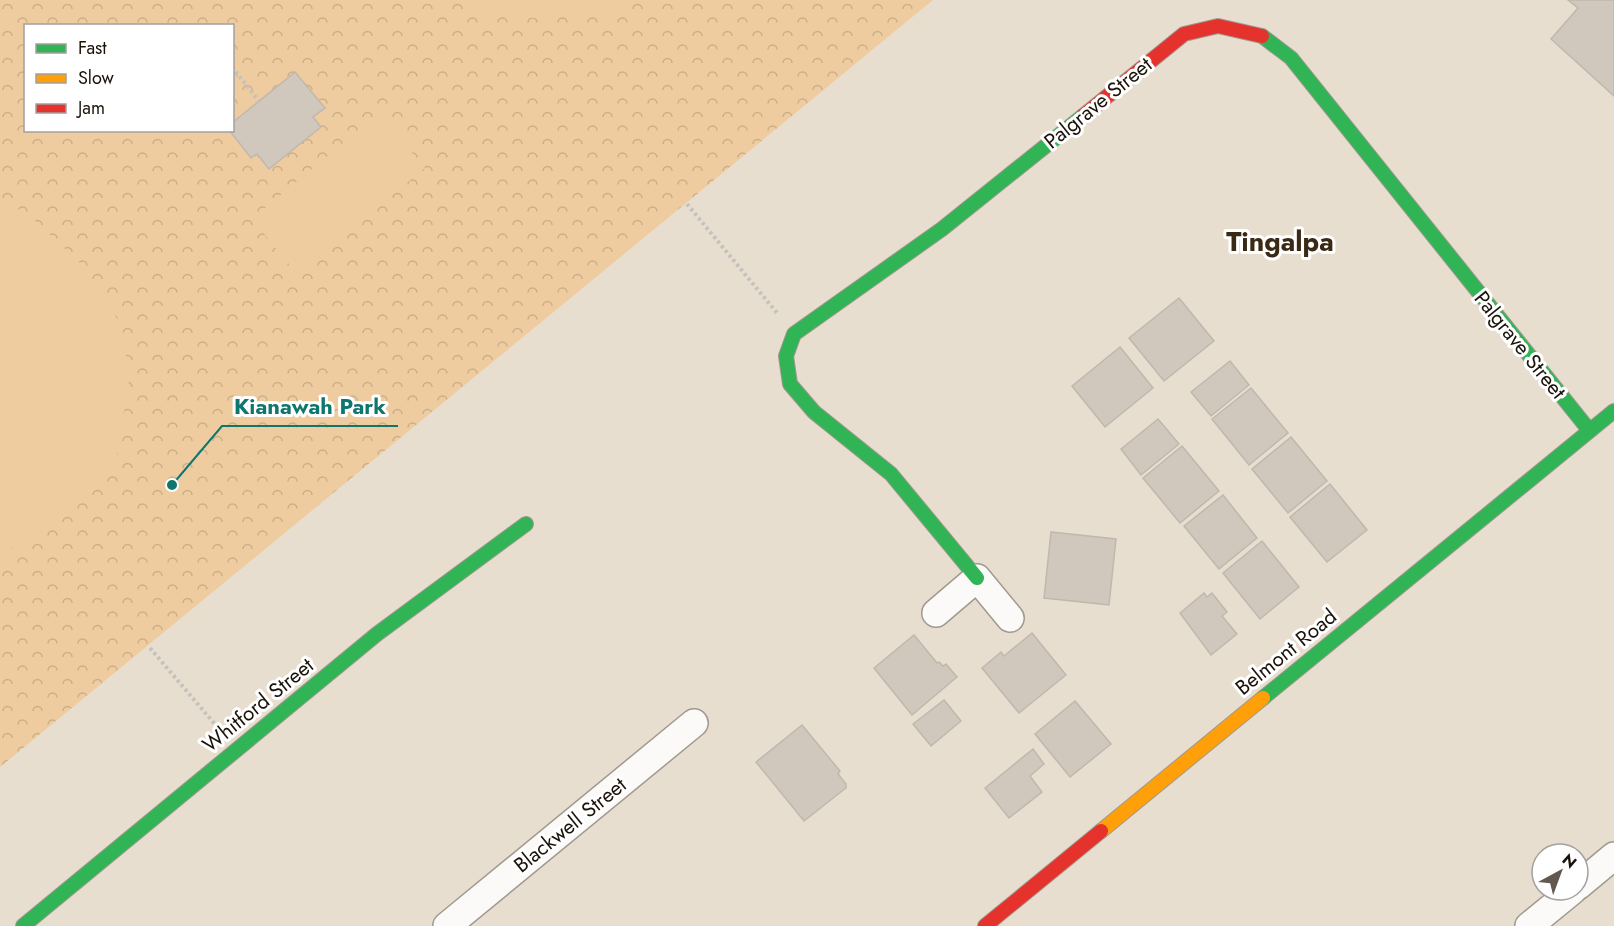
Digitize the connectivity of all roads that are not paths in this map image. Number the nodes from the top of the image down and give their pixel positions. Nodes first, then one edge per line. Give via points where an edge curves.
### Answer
1 (1614, 411) edge
2 (1589, 430) junction
3 (526, 524) dead end
4 (977, 578) junction
5 (936, 613) dead end
6 (1010, 618) dead end
7 (694, 723) dead end
8 (1614, 856) edge
9 (1590, 876) edge
10 (1558, 902) edge
11 (23, 926) edge
12 (447, 926) edge
13 (985, 926) edge
14 (1529, 926) edge

1 - 2 street, Belmont Road
2 - 4 street, Palgrave Street via 1291,58 1260,34 1218,26 1184,34 942,229 795,334 786,356 790,384 814,412 891,474
2 - 13 street, Belmont Road
3 - 11 street, Whitford Street via 377,634
4 - 5 street
4 - 6 street
7 - 12 street, Blackwell Street
8 - 9 street
10 - 14 street

